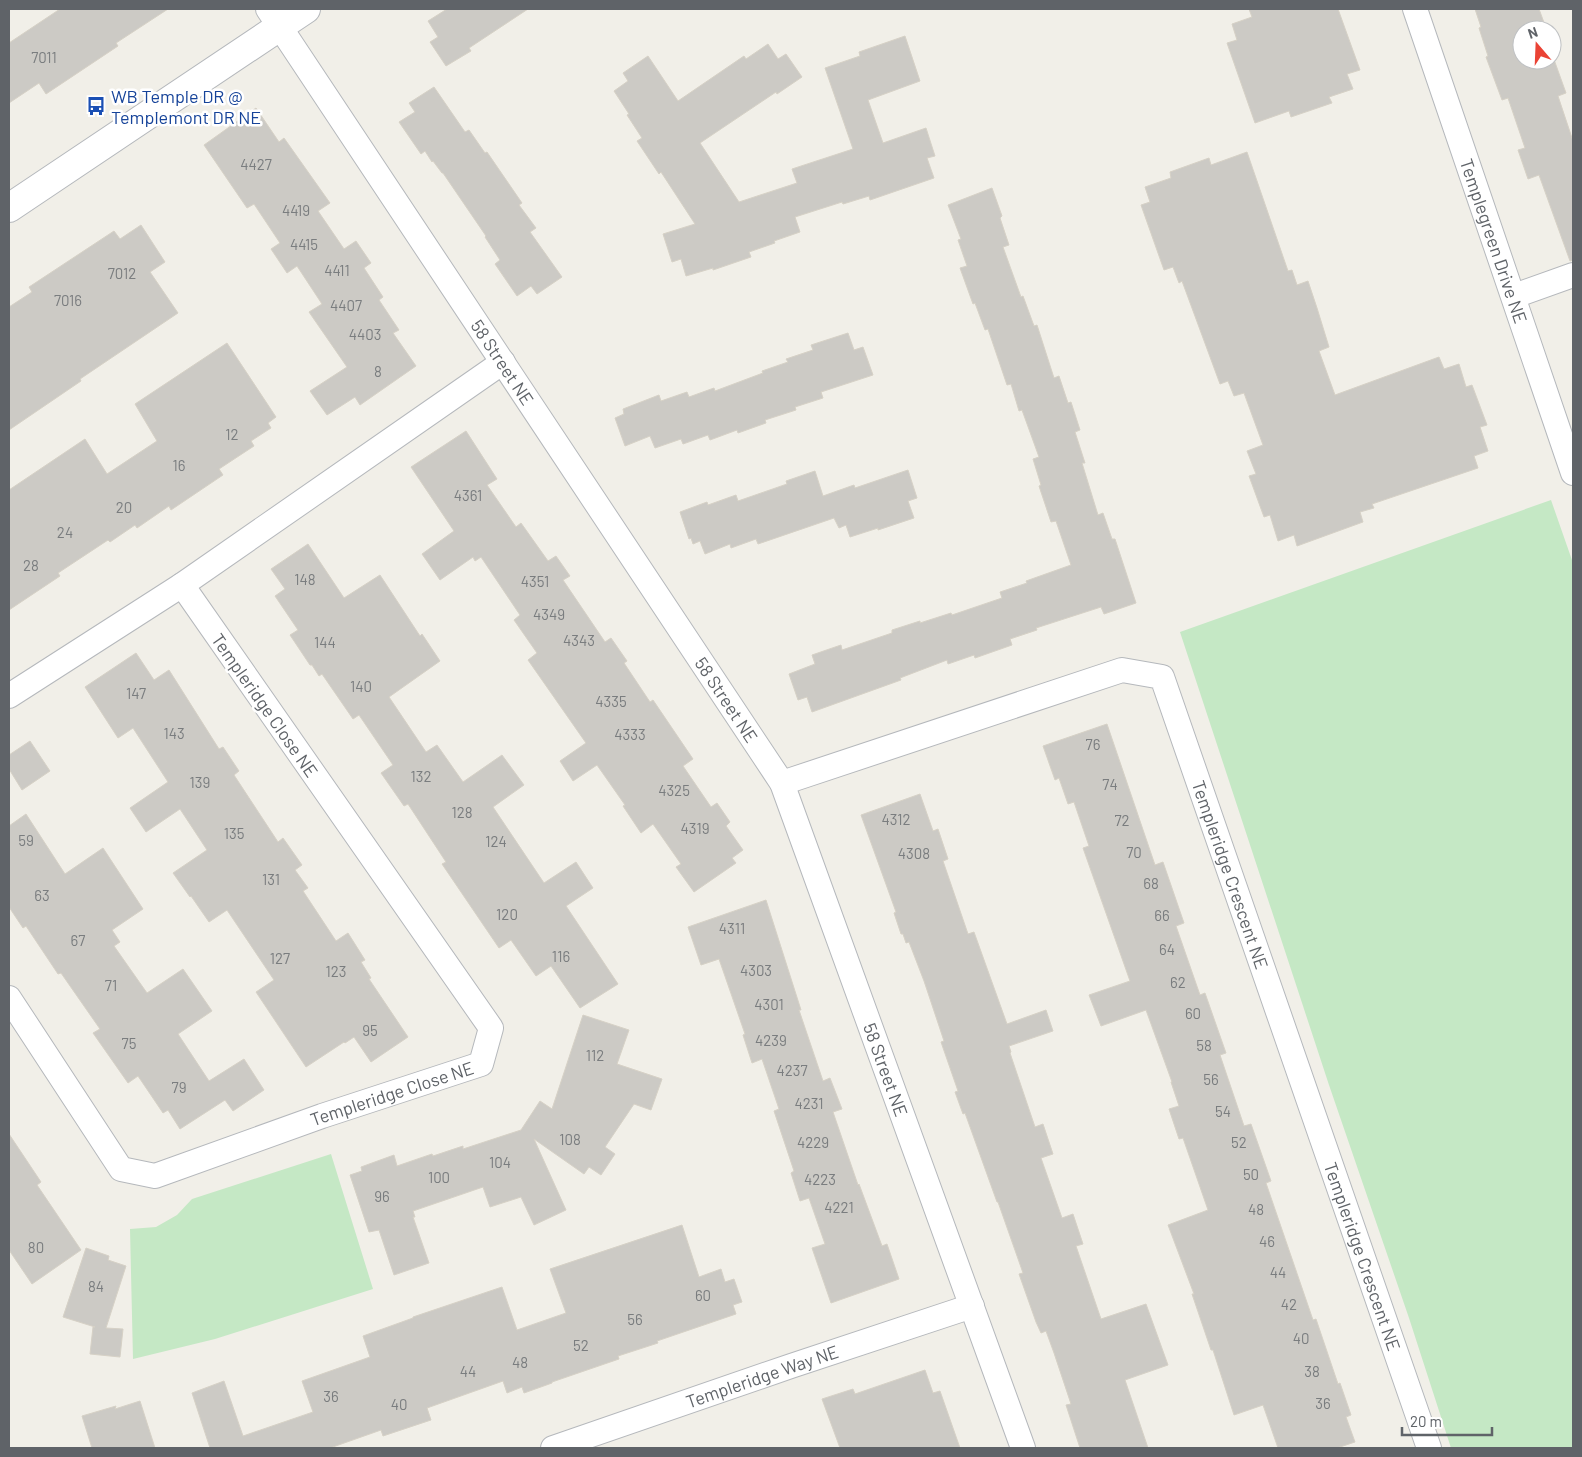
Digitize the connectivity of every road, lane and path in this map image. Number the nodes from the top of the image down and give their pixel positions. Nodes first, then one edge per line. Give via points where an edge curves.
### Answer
1 (306, 9) edge
2 (1415, 9) edge
3 (274, 17) edge
4 (9, 208) edge
5 (1573, 275) edge
6 (1514, 296) junction
7 (503, 362) junction
8 (1573, 473) edge
9 (182, 586) junction
10 (9, 696) edge
11 (782, 783) junction
12 (9, 998) edge
13 (972, 1306) junction
14 (553, 1448) edge
15 (1023, 1448) edge
16 (1429, 1448) edge

1 - 3 street
2 - 6 street, Templegreen Drive NE
3 - 4 street
3 - 7 street, 58 Street NE
5 - 6 street
6 - 8 street, Templegreen Drive NE
7 - 9 street
7 - 11 street, 58 Street NE
9 - 10 street
9 - 12 street, Templeridge Close NE via 491,1028 481,1064 155,1176 121,1169
11 - 13 street, 58 Street NE
11 - 16 street, Templeridge Crescent NE via 1122,670 1162,677
13 - 14 street, Templeridge Way NE
13 - 15 street, 58 Street NE

